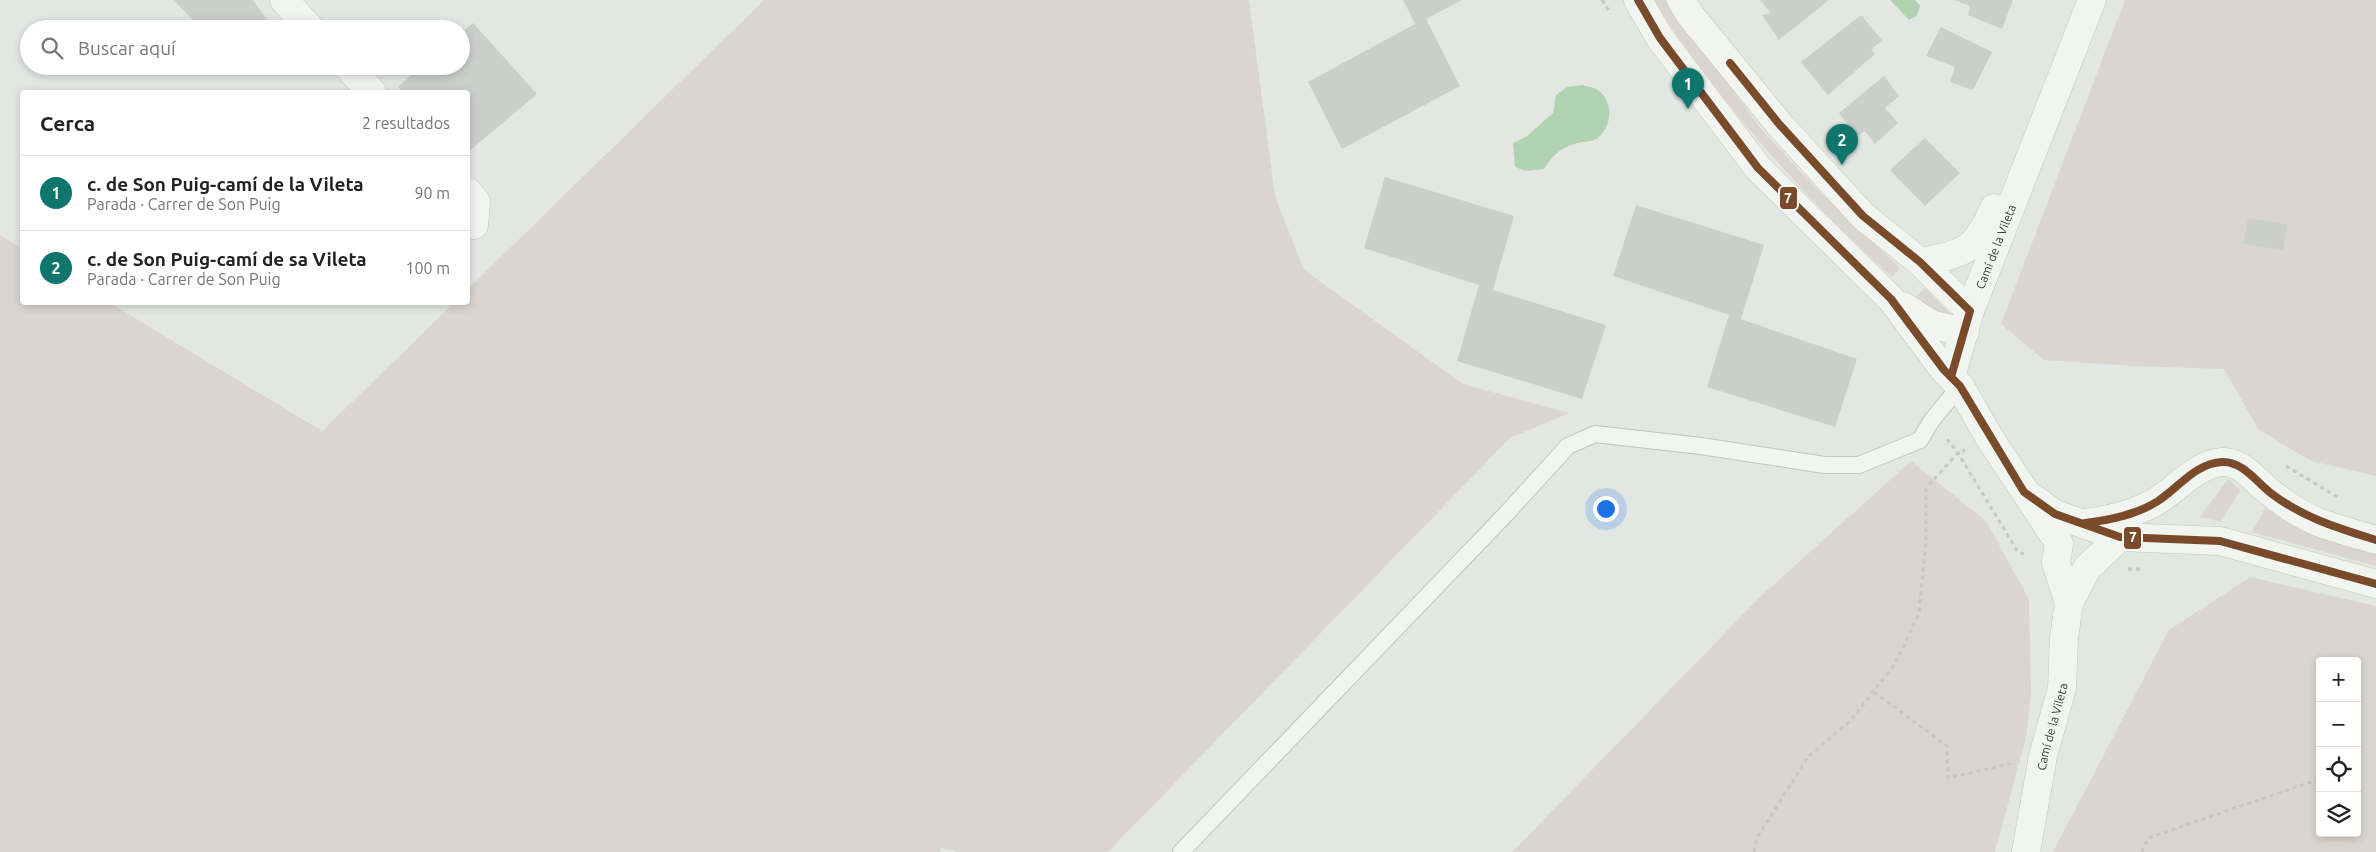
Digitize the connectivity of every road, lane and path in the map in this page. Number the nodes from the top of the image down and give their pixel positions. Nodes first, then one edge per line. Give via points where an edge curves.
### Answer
1 (284, 0) edge
2 (1638, 0) edge
3 (1681, 0) edge
4 (2092, 0) edge
5 (303, 20) edge
6 (356, 75) edge
7 (370, 90) edge
8 (2020, 184) junction
9 (470, 194) edge
10 (474, 225) dead end
11 (1920, 262) junction
12 (1891, 299) junction
13 (1967, 322) junction
14 (1955, 382) junction
15 (1989, 437) junction
16 (2024, 492) junction
17 (2078, 523) junction
18 (2120, 537) junction
19 (2376, 540) edge
20 (2376, 584) edge
21 (2069, 603) junction
22 (1874, 692) junction
23 (2043, 756) junction
24 (2316, 780) edge
25 (1181, 852) edge
26 (1754, 852) edge
27 (2026, 852) edge
28 (2142, 852) edge

1 - 5 street
2 - 12 street via 1660,38 1758,168
3 - 11 street via 1780,124 1857,209
4 - 8 street, Camí de la Vileta
6 - 7 street
8 - 11 street, Camí de la Vileta via 1998,199 1975,243 1954,255
8 - 13 street, Camí de la Vileta
9 - 10 street via 476,202
11 - 13 street
12 - 13 street via 1934,325
12 - 14 street
13 - 14 street, Camí de la Vileta
14 - 15 street, Camí de la Vileta
14 - 25 lane via 1920,440 1859,464 1825,465 1595,434 1568,446 1505,516
15 - 16 street, Camí de la Vileta
15 - 22 path via 1958,453 1926,488 1926,542 1919,613 1896,664
16 - 17 street via 2055,514
16 - 21 street, Camí de la Vileta via 2059,543 2056,563
17 - 18 street
17 - 19 street via 2121,517 2140,510 2197,471 2224,462 2249,473 2272,494 2316,521
18 - 20 street via 2220,541
18 - 21 street, Camí de la Vileta via 2087,568
21 - 23 street, Camí de la Vileta via 2062,688
22 - 23 path via 1946,746 1948,778
22 - 26 path via 1850,721 1808,757 1758,838
23 - 27 street, Camí de la Vileta
24 - 28 path via 2148,838

